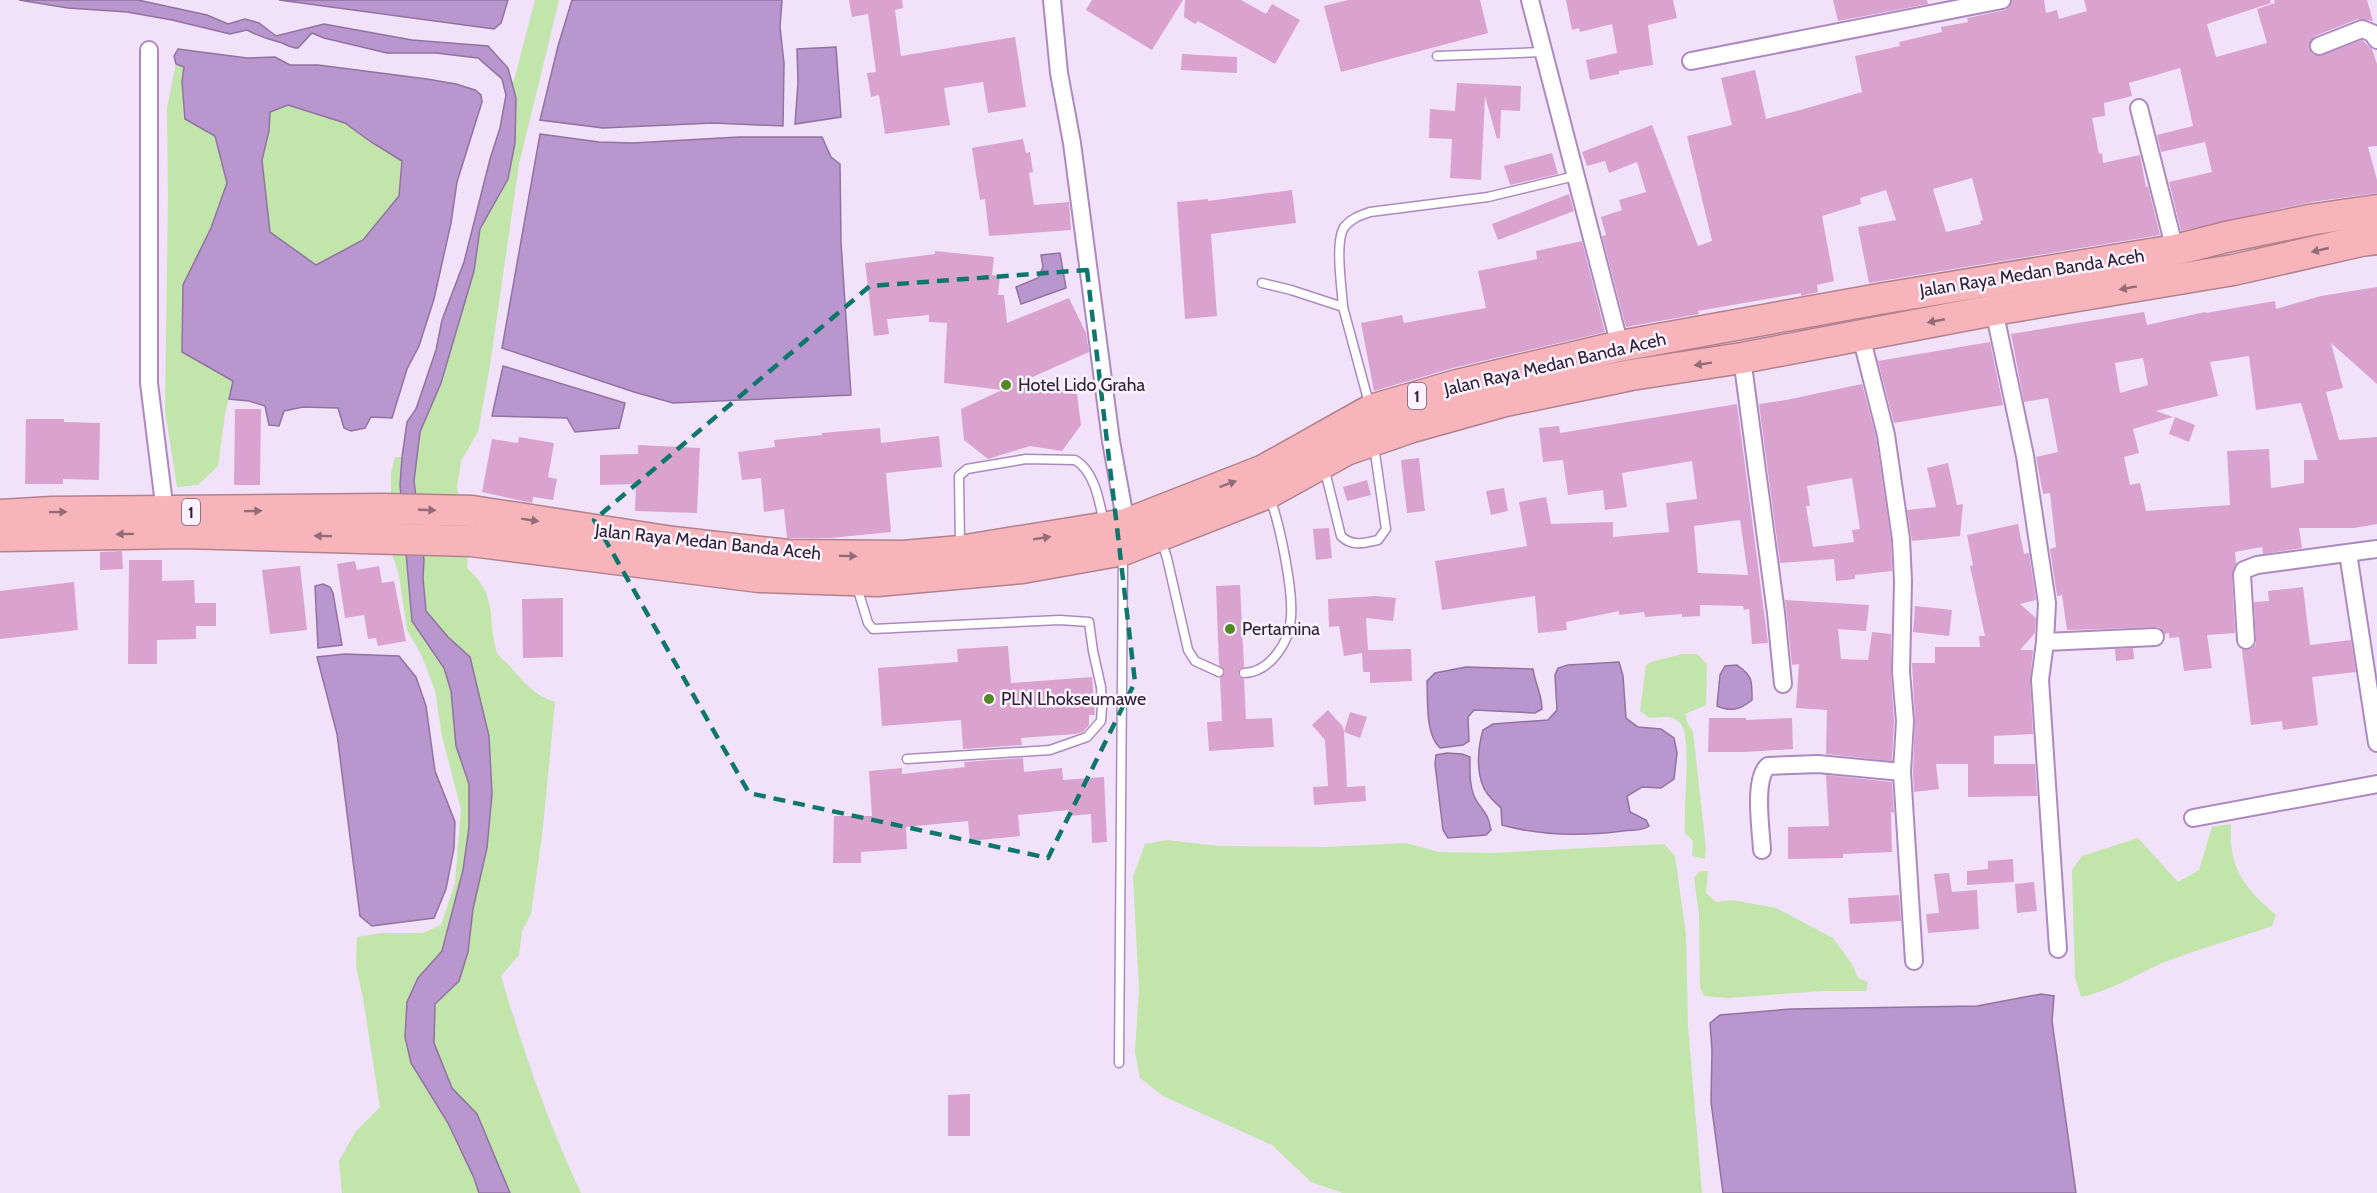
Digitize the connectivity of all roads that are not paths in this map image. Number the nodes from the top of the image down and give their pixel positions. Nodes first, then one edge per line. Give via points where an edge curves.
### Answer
1 (1052, 0) edge
2 (1530, 0) edge
3 (2002, 0) edge
4 (1952, 5) edge
5 (2377, 40) edge
6 (2319, 46) dead end
7 (149, 50) dead end
8 (1543, 52) junction
9 (1437, 56) dead end
10 (1691, 61) dead end
11 (2139, 108) dead end
12 (1575, 176) junction
13 (2377, 210) edge
14 (2377, 239) edge
15 (2175, 250) junction
16 (1262, 283) dead end
17 (1343, 307) junction
18 (1994, 310) junction
19 (1861, 336) junction
20 (1620, 346) junction
21 (1742, 358) junction
22 (1371, 410) junction
23 (1373, 440) junction
24 (1323, 463) junction
25 (1266, 482) junction
26 (165, 512) junction
27 (0, 515) edge
28 (382, 523) junction
29 (1118, 534) junction
30 (0, 536) edge
31 (1160, 536) junction
32 (2377, 549) edge
33 (2348, 553) junction
34 (673, 554) junction
35 (961, 563) junction
36 (855, 579) junction
37 (2155, 637) dead end
38 (2246, 640) dead end
39 (2045, 642) junction
40 (1219, 672) dead end
41 (1244, 673) dead end
42 (1783, 684) dead end
43 (2377, 743) edge
44 (907, 759) dead end
45 (1902, 771) junction
46 (2377, 784) edge
47 (2193, 818) dead end
48 (1762, 850) dead end
49 (2058, 949) dead end
50 (1914, 962) dead end
51 (1119, 1063) dead end

1 - 29 street via 1111,441
2 - 8 street
3 - 4 street
4 - 10 street
5 - 6 street via 2362,29
7 - 26 street via 149,383
8 - 9 lane
8 - 12 street
11 - 15 street
12 - 17 lane via 1488,197 1355,217 1341,232
12 - 20 street
13 - 15 highway, Jalan Raya Medan Banda Aceh / 1
14 -> 18 highway, Jalan Raya Medan Banda Aceh / 1 via 2233,270
15 - 20 highway, Jalan Raya Medan Banda Aceh / 1
16 - 17 lane
17 - 22 lane
18 -> 19 highway, Jalan Raya Medan Banda Aceh / 1
18 - 39 street via 2025,456 2047,603
19 - 21 highway, Jalan Raya Medan Banda Aceh / 1
19 - 45 street via 1889,447 1901,539 1905,721
20 - 22 highway, Jalan Raya Medan Banda Aceh / 1
21 -> 23 highway, Jalan Raya Medan Banda Aceh / 1 via 1631,375 1505,401
21 - 42 street
22 - 25 highway, Jalan Raya Medan Banda Aceh / 1
23 - 24 highway, Jalan Raya Medan Banda Aceh / 1
23 - 24 lane via 1386,529 1378,540 1357,544 1341,536
24 - 25 highway, Jalan Raya Medan Banda Aceh / 1
29 -> 25 highway, Jalan Raya Medan Banda Aceh / 1
25 - 31 highway, Jalan Raya Medan Banda Aceh / 1
25 - 41 lane via 1283,553 1291,621 1269,663
27 -> 26 highway, Jalan Raya Medan Banda Aceh / 1
26 -> 28 highway, Jalan Raya Medan Banda Aceh / 1
28 -> 30 highway, Jalan Raya Medan Banda Aceh / 1 via 183,533
28 - 34 highway, Jalan Raya Medan Banda Aceh / 1 via 471,540
28 -> 34 highway, Jalan Raya Medan Banda Aceh / 1 via 472,511
29 - 31 highway, Jalan Raya Medan Banda Aceh / 1
29 - 35 highway, Jalan Raya Medan Banda Aceh / 1 via 1022,568
29 - 35 lane via 1084,466 1075,460 1026,459 967,470 959,476
29 - 51 lane
31 - 40 lane via 1188,650 1195,661
32 - 33 street
33 - 38 street via 2244,570
33 - 43 street
34 -> 35 highway, Jalan Raya Medan Banda Aceh / 1 via 903,556
34 - 36 highway, Jalan Raya Medan Banda Aceh / 1 via 759,577
35 - 36 highway, Jalan Raya Medan Banda Aceh / 1 via 877,581
36 - 44 lane via 873,629 1089,622 1102,706 1101,721 1087,737 1050,750
37 - 39 street
39 - 49 street via 2040,680
45 - 48 street via 1818,764 1768,766 1759,786
45 - 50 street
46 - 47 street

